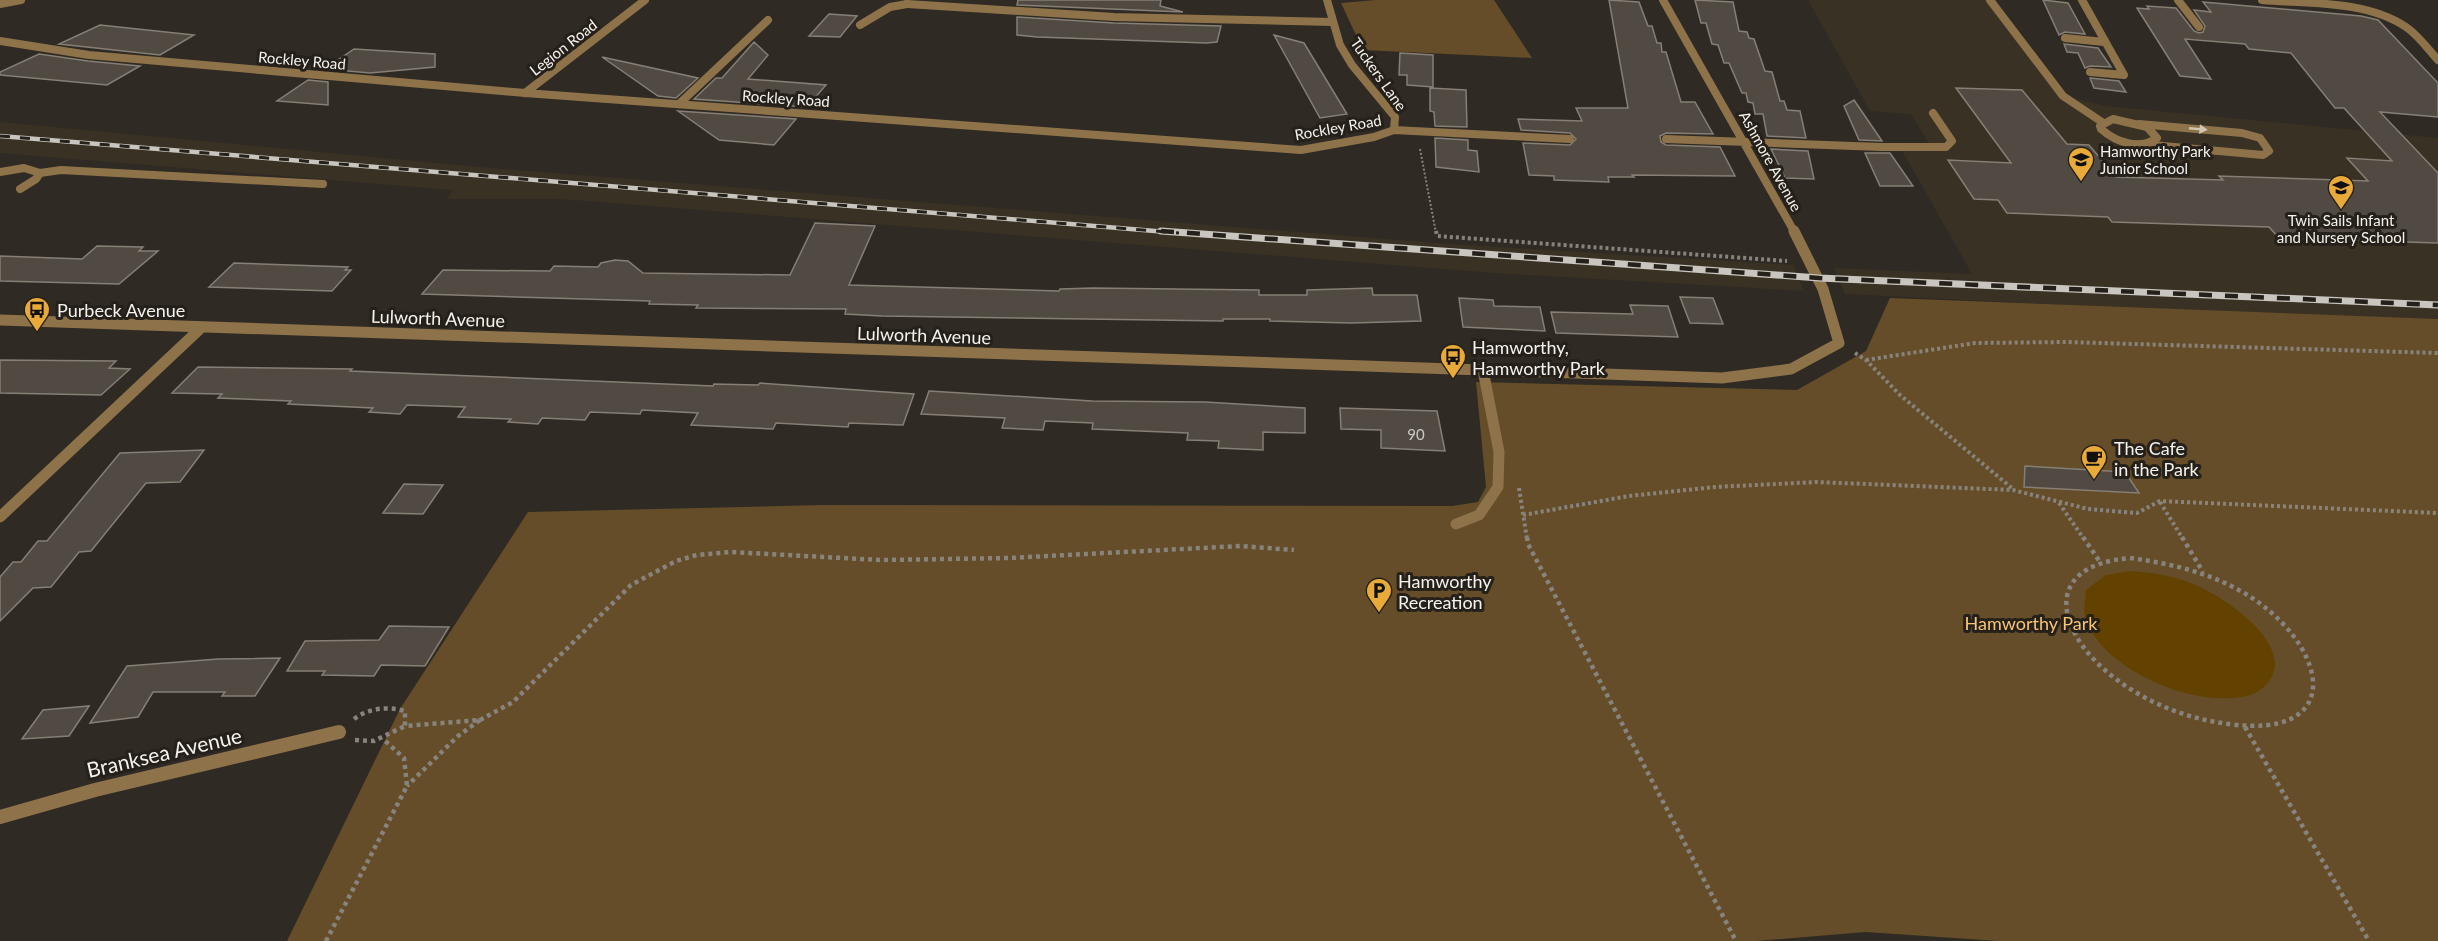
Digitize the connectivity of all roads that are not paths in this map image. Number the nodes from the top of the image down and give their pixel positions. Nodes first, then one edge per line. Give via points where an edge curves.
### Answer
1 (21, 0) edge
2 (645, 0) edge
3 (1327, 0) edge
4 (1663, 0) edge
5 (1990, 0) edge
6 (2082, 0) edge
7 (2178, 0) edge
8 (2262, 0) edge
9 (0, 4) edge
10 (768, 20) dead end
11 (1332, 22) junction
12 (860, 25) dead end
13 (2199, 27) dead end
14 (2065, 38) dead end
15 (0, 41) edge
16 (2104, 42) junction
17 (2438, 60) edge
18 (2090, 72) dead end
19 (525, 93) junction
20 (679, 104) junction
21 (1933, 113) dead end
22 (2102, 122) junction
23 (2139, 124) junction
24 (1394, 130) junction
25 (1570, 139) dead end
26 (1666, 139) dead end
27 (1746, 143) junction
28 (2141, 144) junction
29 (0, 172) edge
30 (40, 172) junction
31 (322, 184) dead end
32 (20, 189) dead end
33 (0, 320) edge
34 (202, 327) junction
35 (1839, 343) joint
36 (1483, 370) junction
37 (0, 517) edge
38 (1456, 524) dead end
39 (339, 732) road end
40 (0, 817) edge

1 - 9 street
2 - 19 street, Legion Road
3 - 11 street, Tuckers Lane
4 - 27 street, Ashmore Avenue
5 - 22 street via 2063,96
6 - 16 street
7 - 13 street
8 - 17 street via 2354,9 2391,20 2414,33
10 - 20 street
11 - 12 street via 1114,17 907,4 890,7
11 - 24 street, Tuckers Lane via 1352,65 1395,117
14 - 16 street
15 - 19 street, Rockley Road via 89,55
16 - 18 street via 2124,75
19 - 20 street, Rockley Road
20 - 24 street, Rockley Road via 1300,150
21 - 27 street via 1953,141 1946,147
22 - 23 street via 2122,120
22 - 28 street via 2101,129 2113,138
23 - 28 street via 2153,130 2157,138
23 -> 28 street via 2242,133 2260,138 2270,151 2263,155
24 - 25 street, Rockley Road
26 - 27 street
27 - 35 street, Ashmore Avenue via 1811,263 1835,315
29 - 30 street via 24,168
30 - 31 street
30 - 32 street
33 - 34 street, Lulworth Avenue
34 - 36 street, Lulworth Avenue
34 - 37 street
35 - 36 street, Lulworth Avenue via 1791,369 1722,378
36 - 38 street via 1499,452 1498,487 1479,515
39 - 40 street, Branksea Avenue via 95,790

